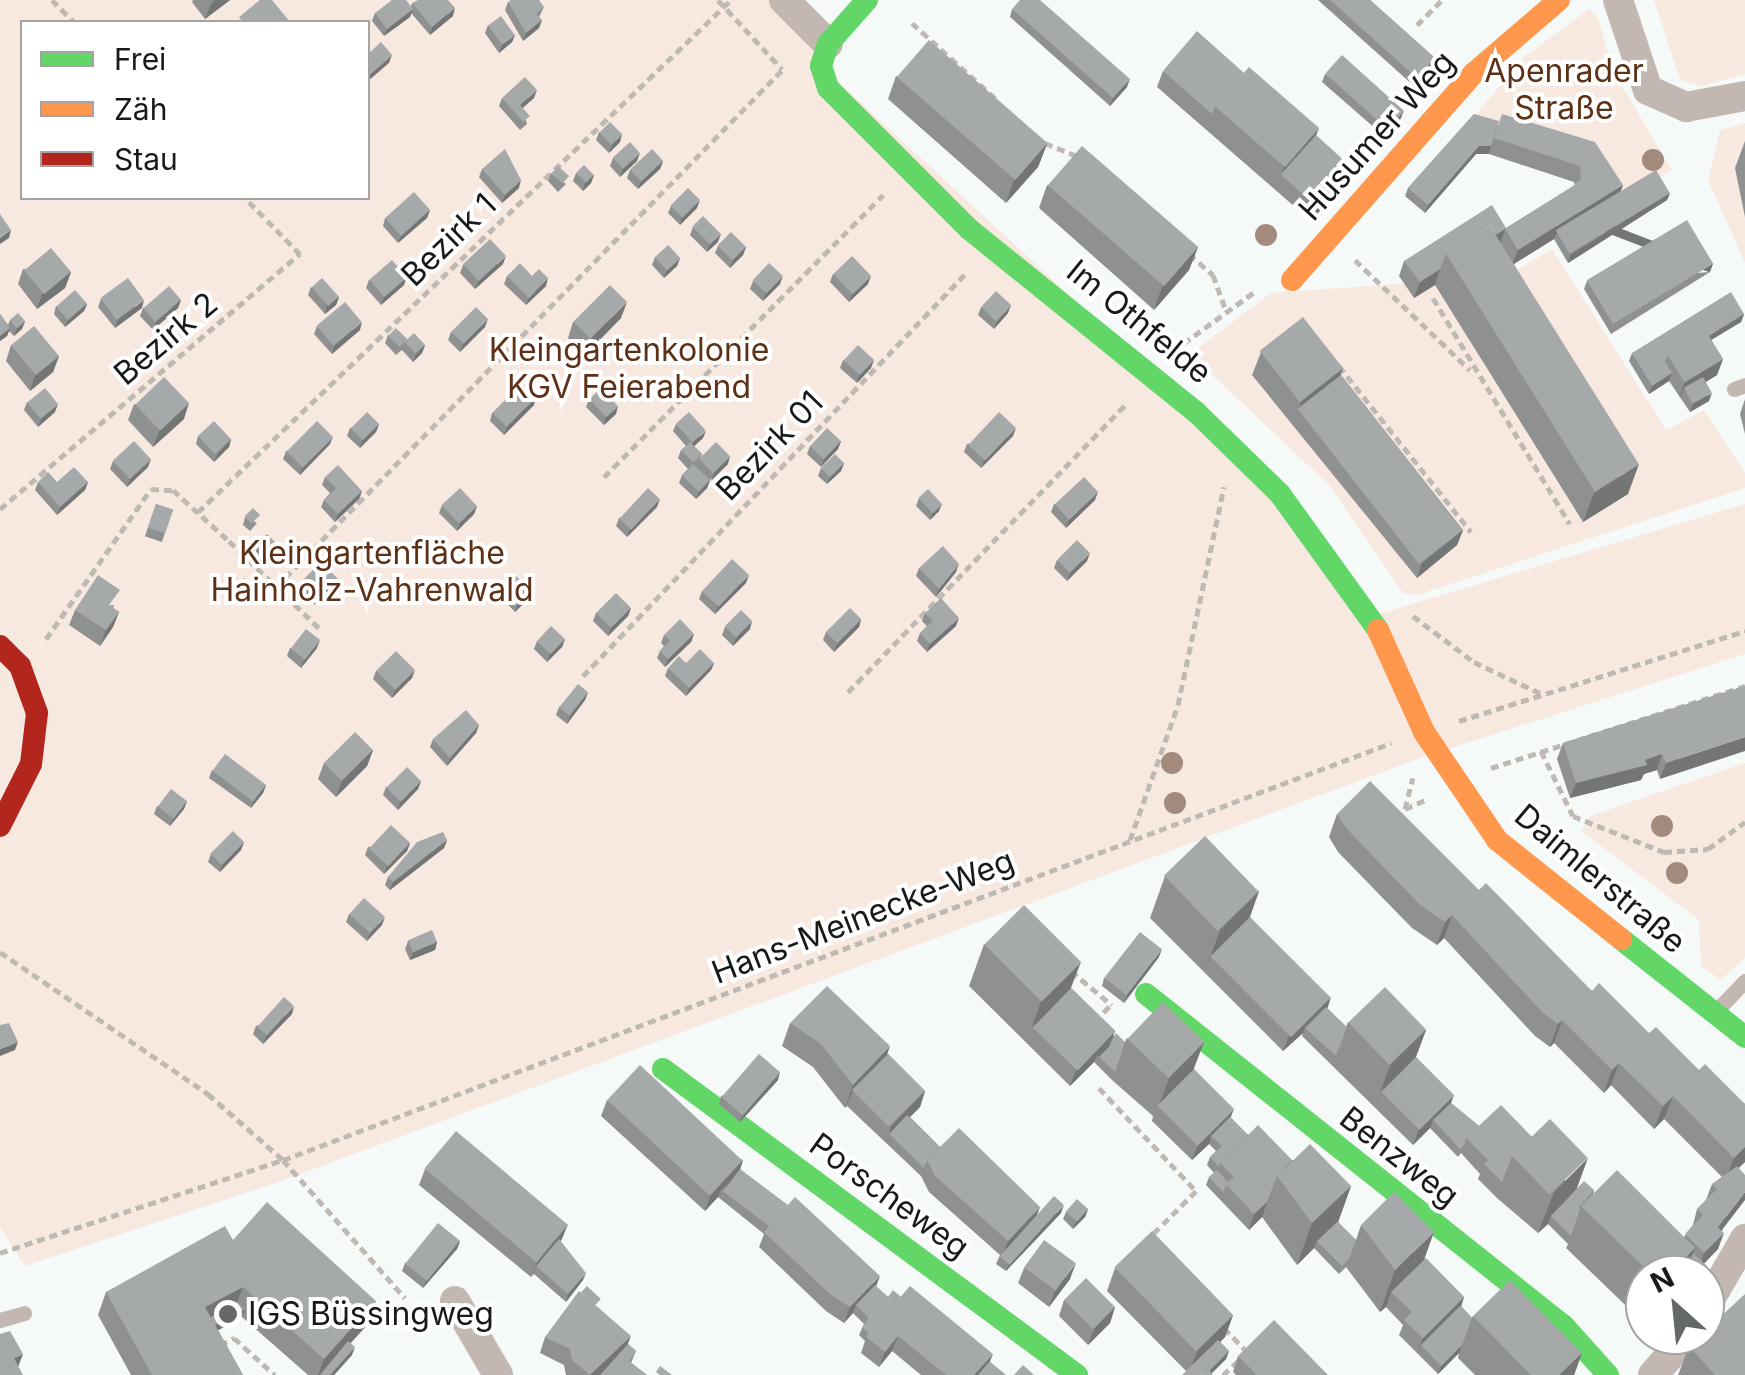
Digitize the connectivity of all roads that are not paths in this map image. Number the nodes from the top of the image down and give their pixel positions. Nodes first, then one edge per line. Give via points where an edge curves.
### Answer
1 (784, 0) edge
2 (867, 0) edge
3 (1559, 0) edge
4 (1618, 0) edge
5 (824, 55) junction
6 (1745, 96) edge
7 (1292, 280) road end
8 (0, 646) edge
9 (1424, 732) joint
10 (0, 826) edge
11 (1745, 981) edge
12 (1146, 994) road end
13 (1713, 1014) junction
14 (1745, 1037) edge
15 (663, 1069) dead end
16 (1745, 1238) edge
17 (1725, 1273) edge
18 (455, 1301) dead end
19 (24, 1313) dead end
20 (0, 1320) edge
21 (1670, 1355) edge
22 (498, 1375) edge
23 (1077, 1375) edge
24 (1608, 1375) edge
25 (1653, 1375) edge

1 - 5 street, Im Othfelde
2 - 5 street
3 - 7 street, Husumer Weg via 1474,73
4 - 6 street via 1648,90 1686,107
5 - 9 street, Im Othfelde via 828,88 909,168 991,247 1245,458 1328,551 1372,617
8 - 10 street via 20,666 37,713 31,764
9 - 13 street, Daimlerstraße via 1497,840
11 - 13 lane
12 - 24 street, Benzweg via 1564,1326
13 - 14 street, Daimlerstraße
15 - 23 street, Porscheweg
16 - 17 street
18 - 22 street
19 - 20 lane
21 - 25 street

